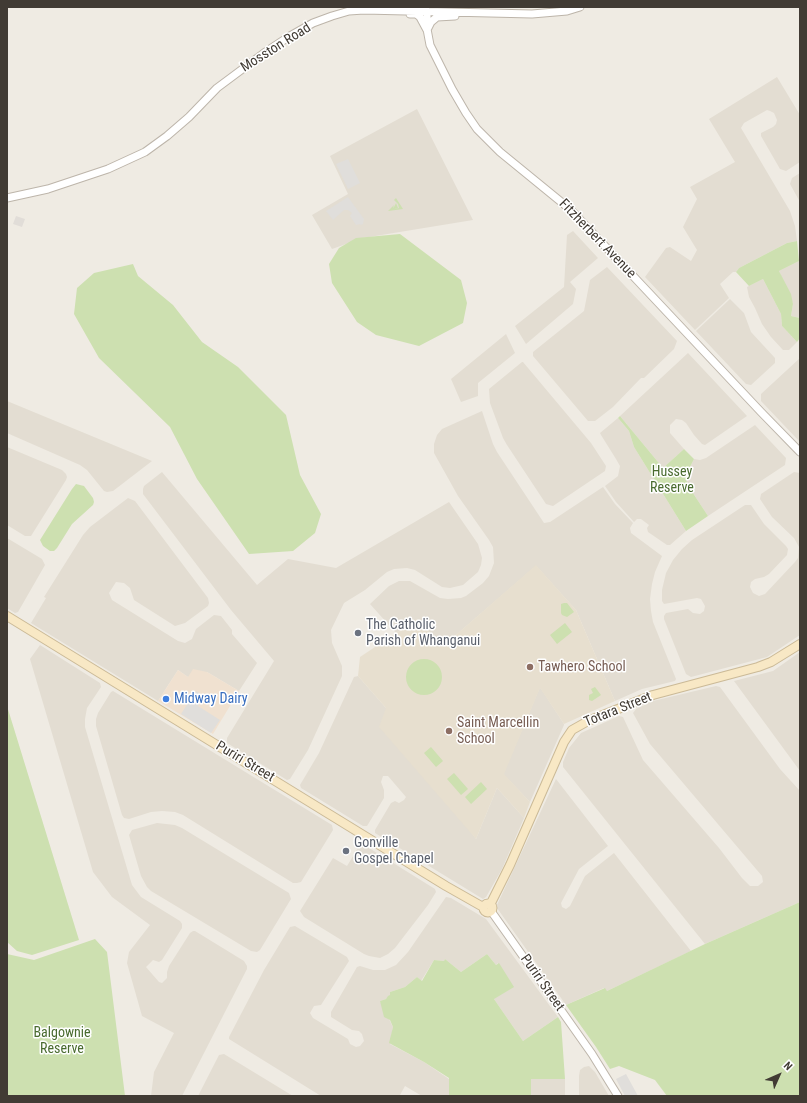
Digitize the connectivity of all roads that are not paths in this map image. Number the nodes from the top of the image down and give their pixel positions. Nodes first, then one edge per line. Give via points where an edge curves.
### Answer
1 (580, 7) edge
2 (364, 10) junction
3 (427, 11) junction
4 (489, 13) junction
5 (428, 32) junction
6 (7, 198) edge
7 (800, 452) edge
8 (7, 616) edge
9 (800, 644) edge
10 (488, 908) junction
11 (618, 1096) edge

1 - 4 street, Mosston Road via 567,11 532,14
2 - 3 street, Mosston Road
2 - 5 street via 416,14
2 - 6 street, Mosston Road via 332,16 290,36 217,88 189,117 144,152 121,164 48,189
3 - 4 street, Mosston Road
3 - 5 street, Fitzherbert Avenue
4 - 5 street via 437,17 430,23
5 - 7 street, Fitzherbert Avenue via 430,45 439,64 466,114 477,128 500,152 571,210
8 - 10 main road, Puriri Street via 446,886
9 - 10 main road, Totara Street via 777,660 764,665 653,695 575,728 564,742 519,846
10 - 11 street, Puriri Street via 592,1054

